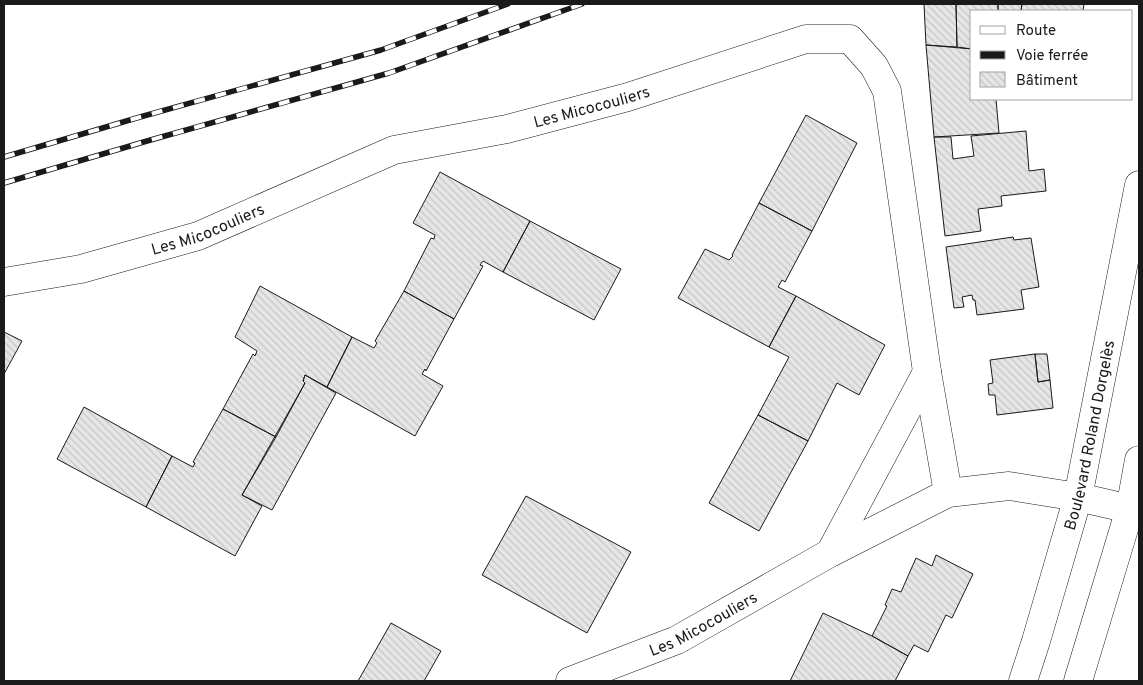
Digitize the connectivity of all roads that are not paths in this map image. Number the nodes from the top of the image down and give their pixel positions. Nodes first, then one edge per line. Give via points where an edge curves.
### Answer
1 (1139, 185) edge
2 (4, 282) edge
3 (927, 372) junction
4 (1139, 460) edge
5 (948, 493) junction
6 (1078, 497) junction
7 (1130, 509) junction
8 (830, 553) junction
9 (570, 681) edge
10 (1023, 681) edge
11 (1078, 681) edge

1 - 6 street, Boulevard Roland Dorgelès
2 - 3 street, Les Micocouliers via 81,269 198,236 394,150 507,129 628,97 806,39 850,39 874,66 887,91
3 - 5 street, Les Micocouliers
3 - 8 street
4 - 7 street
5 - 6 street, Les Micocouliers via 1009,486
5 - 8 street, Les Micocouliers
6 - 7 street, Les Micocouliers
6 - 10 street, Boulevard Roland Dorgelès
7 - 11 street
8 - 9 street, Les Micocouliers via 677,640

